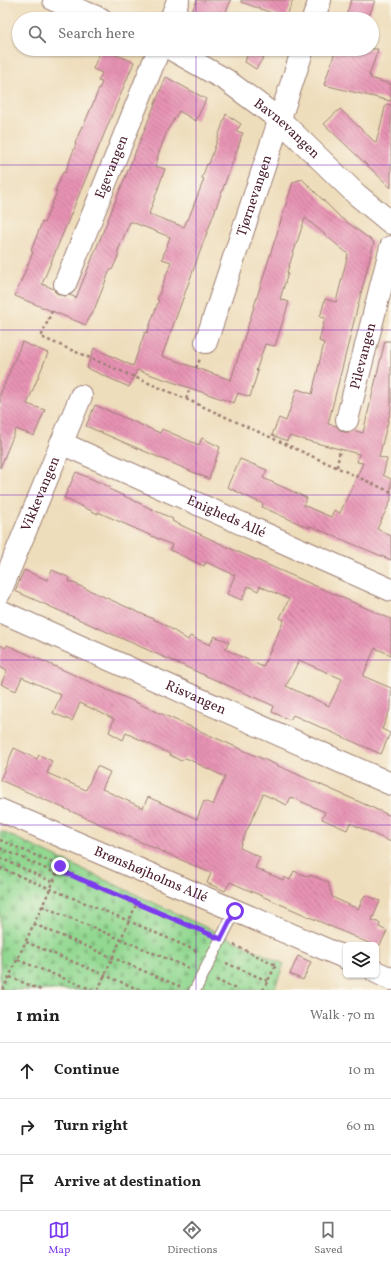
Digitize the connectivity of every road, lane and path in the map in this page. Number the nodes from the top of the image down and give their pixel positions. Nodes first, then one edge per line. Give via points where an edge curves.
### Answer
1 (54, 0) edge
2 (178, 0) edge
3 (320, 0) edge
4 (84, 12) edge
5 (174, 12) edge
6 (316, 12) edge
7 (156, 56) edge
8 (183, 56) edge
9 (301, 56) edge
10 (280, 120) junction
11 (391, 223) edge
12 (391, 247) edge
13 (64, 284) dead end
14 (52, 311) dead end
15 (206, 342) dead end
16 (190, 388) dead end
17 (81, 396) dead end
18 (186, 399) junction
19 (347, 420) dead end
20 (61, 443) junction
21 (340, 449) dead end
22 (337, 467) junction
23 (391, 492) edge
24 (391, 590) edge
25 (0, 592) edge
26 (0, 611) edge
27 (391, 784) edge
28 (0, 810) edge
29 (0, 840) edge
30 (0, 848) edge
31 (0, 858) edge
32 (0, 868) edge
33 (59, 870) junction
34 (57, 874) junction
35 (53, 882) junction
36 (50, 889) junction
37 (137, 903) junction
38 (42, 906) junction
39 (235, 911) junction
40 (129, 921) junction
41 (34, 924) junction
42 (121, 939) junction
43 (221, 939) junction
44 (26, 942) junction
45 (212, 957) junction
46 (343, 957) edge
47 (112, 958) junction
48 (18, 960) junction
49 (379, 973) edge
50 (203, 974) junction
51 (104, 975) junction
52 (10, 977) junction
53 (391, 979) edge
54 (268, 981) junction
55 (3, 990) edge
56 (41, 990) edge
57 (93, 990) edge
58 (98, 990) edge
59 (140, 990) edge
60 (187, 990) edge
61 (195, 990) edge
62 (238, 990) edge
63 (263, 990) edge

1 - 4 street
2 - 5 street
3 - 6 street
7 - 13 street, Egevangen
8 - 10 street, Bavnevangen via 226,80
9 - 10 street, Tjørnevangen
10 - 11 street, Bavnevangen via 356,194
10 - 15 street, Tjørnevangen
12 - 19 street, Pilevangen
14 - 18 path via 41,337
16 - 18 path
17 - 20 street, Vikkevangen
18 - 22 path
20 - 24 street, Enigheds Allé
20 - 25 street, Vikkevangen
21 - 22 path
22 - 23 path
26 - 27 street, Risvangen
28 - 39 street, Brønshøjholms Allé
29 - 33 path via 60,866
30 - 34 path
31 - 35 path
32 - 36 path
33 - 34 path
33 - 37 path
34 - 35 path
35 - 36 path
36 - 38 path
36 - 40 path
37 - 40 path
37 - 43 path
38 - 41 path
38 - 42 path
39 - 43 lane
39 - 46 street, Brønshøjholms Allé
40 - 42 path
40 - 45 path
41 - 44 path
41 - 47 path
42 - 47 path
42 - 50 path
43 - 45 lane
43 - 54 path via 276,964
44 - 48 path
44 - 51 path
45 - 50 lane
45 - 54 path
47 - 51 path
47 - 60 path
48 - 52 path
48 - 57 path
49 - 53 street
50 - 61 lane
50 - 62 path
51 - 58 path
51 - 59 path
52 - 55 path
52 - 56 path
54 - 63 path

